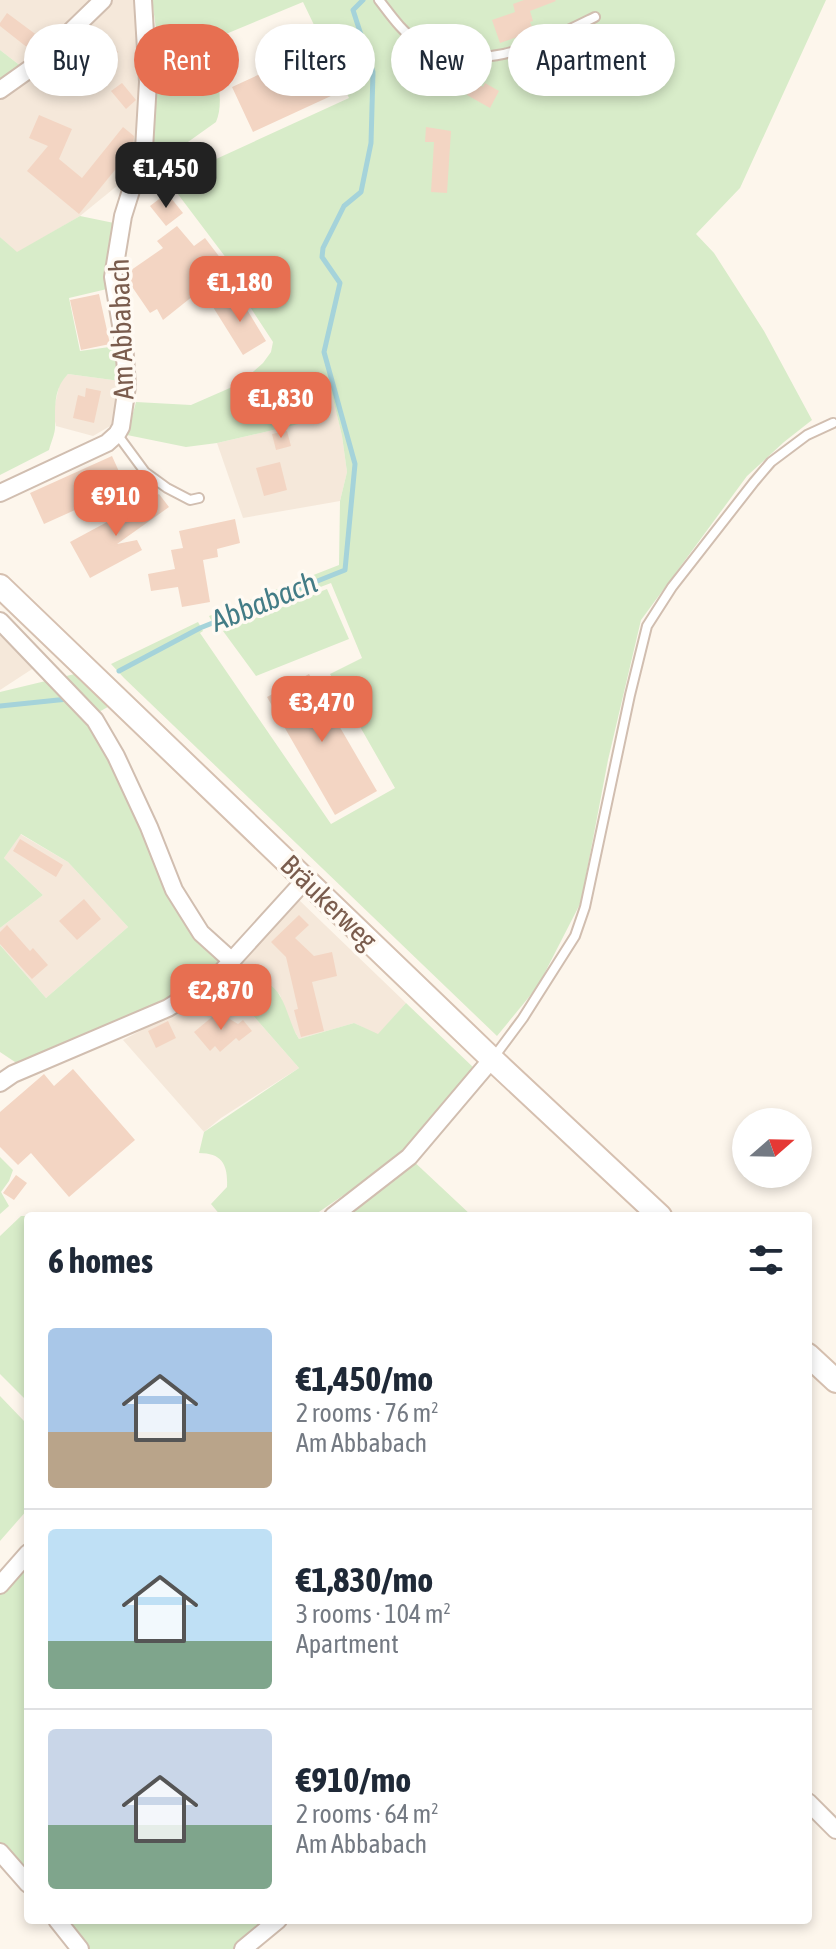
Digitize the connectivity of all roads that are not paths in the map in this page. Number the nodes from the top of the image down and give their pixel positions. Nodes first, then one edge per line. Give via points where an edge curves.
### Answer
1 (103, 0) edge
2 (143, 0) edge
3 (379, 0) edge
4 (595, 17) dead end
5 (0, 90) edge
6 (833, 423) dead end
7 (117, 434) junction
8 (0, 493) edge
9 (199, 498) dead end
10 (0, 586) edge
11 (0, 621) edge
12 (306, 879) junction
13 (232, 961) junction
14 (492, 1059) junction
15 (0, 1083) edge
16 (338, 1212) edge
17 (656, 1212) edge
18 (812, 1359) edge
19 (836, 1381) edge
20 (24, 1558) edge
21 (0, 1585) edge
22 (812, 1806) edge
23 (836, 1830) edge
24 (0, 1852) edge
25 (24, 1879) edge
26 (60, 1924) edge
27 (273, 1924) edge
28 (80, 1949) edge
29 (243, 1949) edge

1 - 5 street via 38,63
2 - 7 street, Am Abbabach via 148,82 144,149 123,216 113,277 127,386
3 - 4 lane via 416,41 454,55 505,56
6 - 14 lane via 771,462 647,626 575,936
7 - 8 street, Am Abbabach
7 - 9 lane via 154,479 190,500
10 - 12 main road, Bräukerweg
11 - 13 street via 95,720 174,890 201,933
12 - 13 street
12 - 14 main road, Bräukerweg
13 - 15 street via 216,978 168,1008
14 - 16 street via 409,1157
14 - 17 main road, Bräukerweg
18 - 19 main road
20 - 21 street
22 - 23 street
24 - 25 street
26 - 28 street
27 - 29 street

